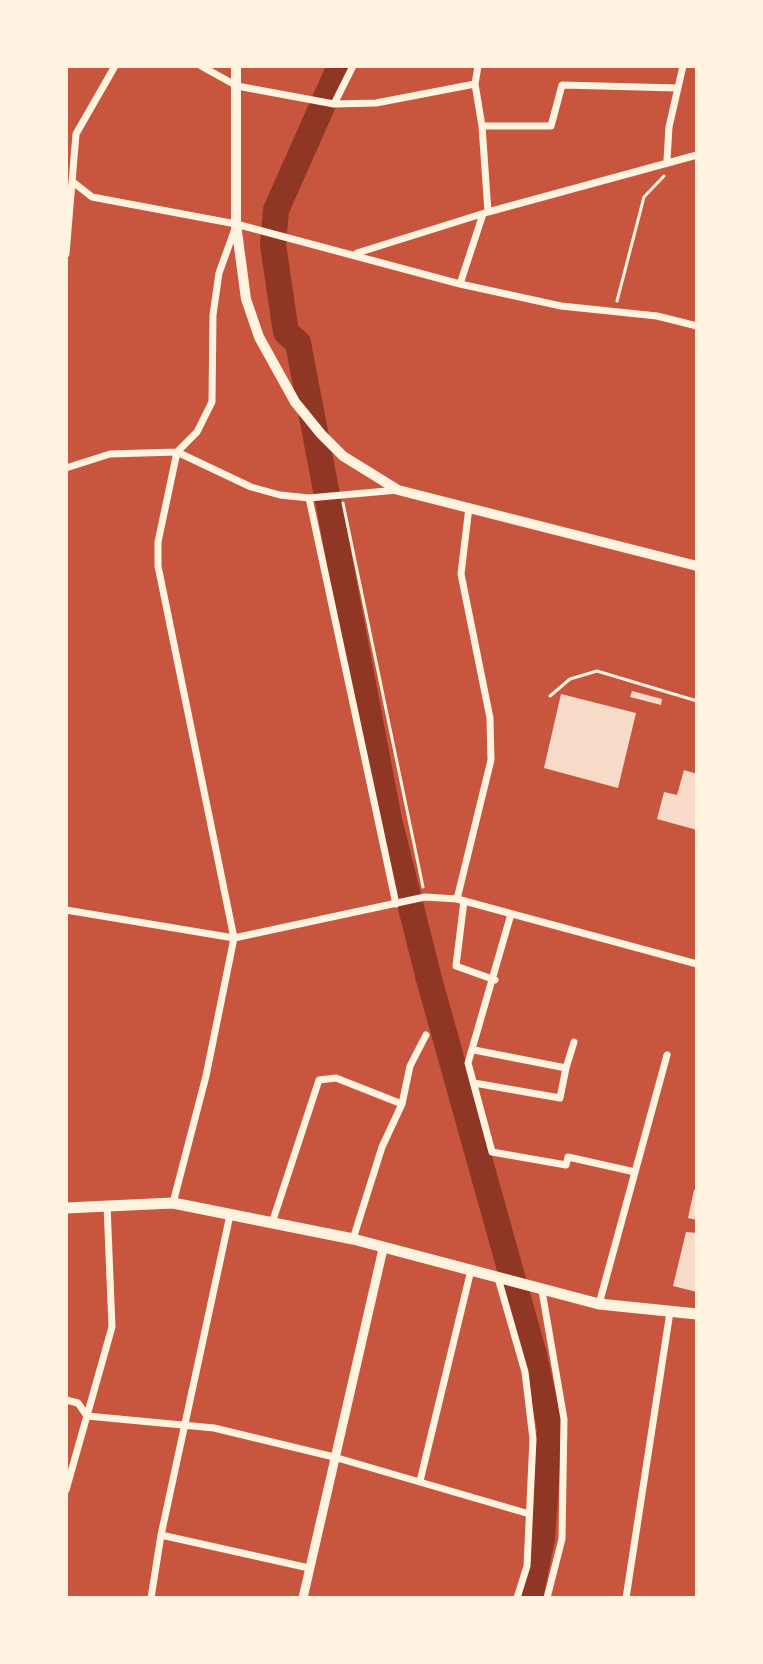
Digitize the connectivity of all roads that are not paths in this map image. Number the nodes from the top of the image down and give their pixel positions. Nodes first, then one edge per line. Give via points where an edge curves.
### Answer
1 (115, 66) edge
2 (201, 66) edge
3 (236, 66) edge
4 (353, 66) edge
5 (478, 66) edge
6 (683, 66) edge
7 (475, 84) junction
8 (237, 86) junction
9 (677, 88) junction
10 (334, 104) junction
11 (482, 126) junction
12 (697, 155) edge
13 (667, 160) junction
14 (73, 182) junction
15 (486, 213) junction
16 (236, 224) junction
17 (66, 254) edge
18 (355, 254) junction
19 (460, 284) junction
20 (697, 326) edge
21 (177, 452) junction
22 (66, 468) edge
23 (398, 490) junction
24 (309, 498) junction
25 (469, 507) junction
26 (697, 566) edge
27 (550, 696) dead end
28 (697, 701) edge
29 (460, 900) junction
30 (396, 904) junction
31 (66, 910) edge
32 (511, 914) junction
33 (234, 938) junction
34 (697, 964) edge
35 (495, 980) junction
36 (426, 1035) dead end
37 (574, 1042) dead end
38 (474, 1050) junction
39 (667, 1055) dead end
40 (566, 1068) junction
41 (474, 1083) junction
42 (402, 1104) junction
43 (635, 1172) junction
44 (173, 1203) junction
45 (107, 1205) junction
46 (66, 1208) edge
47 (230, 1215) junction
48 (272, 1223) junction
49 (353, 1239) junction
50 (383, 1249) junction
51 (471, 1270) junction
52 (498, 1278) junction
53 (536, 1289) junction
54 (599, 1304) junction
55 (670, 1312) junction
56 (697, 1314) edge
57 (66, 1400) edge
58 (87, 1416) junction
59 (184, 1427) junction
60 (334, 1457) junction
61 (420, 1481) junction
62 (66, 1490) edge
63 (526, 1513) dead end
64 (161, 1535) junction
65 (309, 1568) junction
66 (151, 1598) edge
67 (303, 1598) edge
68 (517, 1598) edge
69 (547, 1598) edge
70 (626, 1598) edge

1 - 14 street via 76,134
2 - 8 street
3 - 8 main road
4 - 10 street
5 - 7 street
6 - 9 street
7 - 10 street via 376,103
7 - 11 street
8 - 10 street
8 - 16 main road
9 - 11 street via 562,85 551,126
9 - 13 street
11 - 15 street
12 - 13 street
13 - 15 street
14 - 16 street via 92,197
14 - 17 street
15 - 18 street
15 - 19 street
16 - 18 street
16 - 21 street via 219,273 213,315 212,402 197,432
16 - 23 main road via 246,299 295,402 343,456
18 - 19 street
19 - 20 street via 561,306 657,316
21 - 22 street via 110,454
21 - 24 street via 251,487
21 - 33 street via 158,566
23 - 24 street
23 - 25 main road
24 - 30 street
25 - 26 main road
25 - 29 street via 461,574 490,718 491,760
27 - 28 lane via 570,679 597,671
29 - 30 street via 425,897
29 - 32 street
29 - 35 street via 456,966
30 - 33 street
31 - 33 street
32 - 34 street
32 - 35 street
33 - 44 street
35 - 38 street
36 - 42 street via 410,1066
37 - 40 street
38 - 40 street
38 - 41 street via 468,1063
39 - 43 street
40 - 41 street via 560,1098
41 - 43 street via 492,1152 566,1165 568,1157
42 - 48 street via 336,1078 319,1080
42 - 49 street via 382,1147
43 - 54 street
44 - 45 main road
44 - 47 main road
45 - 46 main road
45 - 58 street via 112,1327
47 - 48 main road
47 - 59 street
48 - 49 main road
49 - 50 main road
50 - 51 main road
50 - 60 street
51 - 52 main road
51 - 61 street
52 - 53 main road
52 - 68 street via 525,1372 533,1439 527,1566
53 - 54 main road
53 - 69 street via 564,1419 562,1539
54 - 55 main road
55 - 56 main road
55 - 70 street
57 - 58 street via 78,1403
58 - 59 street
58 - 62 street
59 - 60 street via 214,1428
59 - 64 street
60 - 61 street
60 - 65 street
61 - 63 street
64 - 65 street
64 - 66 street
65 - 67 street

